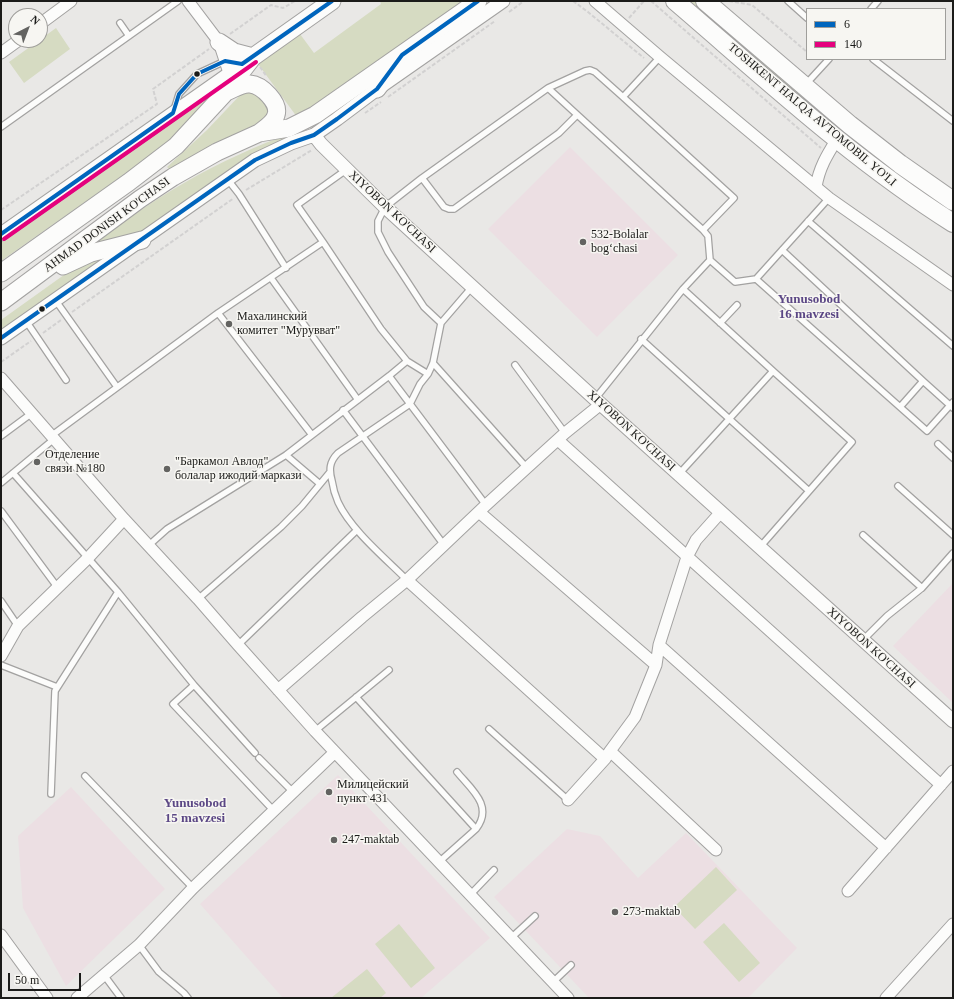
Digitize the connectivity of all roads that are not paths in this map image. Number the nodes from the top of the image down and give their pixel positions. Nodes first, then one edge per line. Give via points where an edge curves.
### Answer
1 (71, 1) edge
2 (178, 1) edge
3 (188, 1) edge
4 (332, 1) edge
5 (478, 1) edge
6 (503, 1) edge
7 (596, 1) edge
8 (675, 1) edge
9 (705, 1) edge
10 (788, 1) edge
11 (806, 17) edge
12 (48, 18) edge
13 (120, 23) dead end
14 (129, 36) junction
15 (219, 42) junction
16 (402, 55) junction
17 (660, 57) junction
18 (827, 60) edge
19 (874, 60) edge
20 (247, 61) junction
21 (228, 78) junction
22 (805, 86) junction
23 (548, 88) junction
24 (377, 89) junction
25 (623, 97) junction
26 (173, 113) junction
27 (577, 115) junction
28 (953, 121) edge
29 (1, 127) edge
30 (259, 133) junction
31 (317, 139) junction
32 (838, 139) junction
33 (346, 170) junction
34 (422, 178) junction
35 (227, 179) junction
36 (816, 187) junction
37 (829, 198) junction
38 (953, 201) edge
39 (385, 207) junction
40 (808, 221) junction
41 (953, 223) edge
42 (703, 230) junction
43 (1, 234) edge
44 (142, 240) junction
45 (323, 242) junction
46 (782, 250) junction
47 (710, 260) junction
48 (286, 268) junction
49 (1, 273) edge
50 (271, 278) junction
51 (756, 279) junction
52 (30, 281) junction
53 (953, 285) edge
54 (472, 287) junction
55 (683, 289) junction
56 (56, 300) junction
57 (1, 302) edge
58 (736, 305) dead end
59 (218, 313) junction
60 (26, 321) junction
61 (440, 323) junction
62 (720, 323) junction
63 (1, 338) edge
64 (641, 340) junction
65 (953, 346) edge
66 (407, 361) junction
67 (433, 363) junction
68 (515, 365) dead end
69 (773, 371) junction
70 (428, 374) junction
71 (389, 376) junction
72 (1, 378) edge
73 (66, 380) dead end
74 (923, 381) junction
75 (117, 387) junction
76 (358, 400) junction
77 (598, 402) junction
78 (410, 404) junction
79 (952, 405) edge
80 (900, 407) junction
81 (343, 410) junction
82 (32, 413) junction
83 (730, 419) junction
84 (312, 435) junction
85 (1, 436) edge
86 (362, 436) junction
87 (562, 437) junction
88 (52, 438) junction
89 (938, 444) dead end
90 (286, 455) junction
91 (953, 458) edge
92 (527, 468) junction
93 (330, 472) junction
94 (13, 473) junction
95 (678, 474) junction
96 (1, 483) edge
97 (320, 484) junction
98 (898, 486) dead end
99 (809, 491) junction
100 (482, 508) junction
101 (1, 511) edge
102 (721, 512) junction
103 (124, 519) junction
104 (357, 530) junction
105 (863, 534) dead end
106 (953, 535) edge
107 (444, 545) junction
108 (148, 546) junction
109 (760, 547) junction
110 (953, 553) edge
111 (687, 557) junction
112 (88, 558) junction
113 (407, 580) junction
114 (58, 588) junction
115 (922, 588) junction
116 (118, 592) junction
117 (198, 599) junction
118 (1, 601) edge
119 (18, 626) junction
120 (863, 640) junction
121 (238, 645) junction
122 (659, 645) junction
123 (1, 656) edge
124 (1, 665) edge
125 (656, 665) junction
126 (389, 670) dead end
127 (194, 685) junction
128 (57, 687) junction
129 (278, 690) junction
130 (356, 697) junction
131 (953, 722) edge
132 (489, 729) dead end
133 (316, 731) junction
134 (335, 752) junction
135 (608, 755) junction
136 (953, 771) edge
137 (457, 772) dead end
138 (85, 776) dead end
139 (941, 785) junction
140 (293, 792) junction
141 (50, 794) dead end
142 (568, 800) joint
143 (274, 811) junction
144 (476, 829) junction
145 (886, 848) junction
146 (716, 850) dead end
147 (439, 862) junction
148 (494, 870) dead end
149 (193, 888) junction
150 (848, 891) dead end
151 (470, 895) junction
152 (535, 916) dead end
153 (953, 924) edge
154 (1, 935) edge
155 (511, 938) junction
156 (139, 945) junction
157 (571, 965) dead end
158 (104, 975) junction
159 (553, 982) junction
160 (47, 998) edge
161 (77, 998) edge
162 (121, 998) edge
163 (188, 998) edge
164 (568, 998) edge
165 (886, 998) edge

1 - 12 street
2 - 14 lane
3 - 15 street
4 - 20 main road, AHMAD DONISH KO'CHASI
5 - 16 main road, AHMAD DONISH KO'CHASI
6 - 24 street
7 - 17 street
8 - 32 highway, TOSHKENT HALQA AVTOMOBIL YO'LI
9 - 22 highway, TOSHKENT HALQA AVTOMOBIL YO'LI
10 - 11 lane
13 - 14 lane
14 - 29 lane
15 - 20 main road
15 - 21 street
16 - 24 main road
16 - 30 main road, AHMAD DONISH KO'CHASI via 300,123
17 - 25 lane
17 - 36 street
18 - 22 lane
19 - 28 lane
20 - 21 main road, AHMAD DONISH KO'CHASI
21 - 26 street, AHMAD DONISH KO'CHASI
21 - 26 lane via 197,74 179,94
21 - 30 main road, AHMAD DONISH KO'CHASI via 242,85 251,84 259,87 277,109 271,124
21 - 49 main road, AHMAD DONISH KO'CHASI via 176,146
22 - 38 highway, TOSHKENT HALQA AVTOMOBIL YO'LI via 875,145
23 - 25 lane via 590,70
23 - 27 lane
23 - 34 lane
24 - 31 street via 337,119
25 - 42 lane via 734,198
26 - 43 street, AHMAD DONISH KO'CHASI
27 - 34 lane via 559,133 454,209 444,207
27 - 42 lane
30 - 52 main road, AHMAD DONISH KO'CHASI via 217,152 156,188
31 - 33 street, XIYOBON KO'CHASI
31 - 35 street via 290,143 255,160
32 - 36 street via 818,172
32 - 41 highway, TOSHKENT HALQA AVTOMOBIL YO'LI via 889,181
33 - 39 street, XIYOBON KO'CHASI
33 - 45 lane via 297,204
34 - 39 lane
35 - 44 street
35 - 48 lane
36 - 37 street
37 - 40 lane
37 - 53 street
39 - 54 street, XIYOBON KO'CHASI
39 - 61 lane via 378,221 378,232 424,307
40 - 46 lane
40 - 65 lane
42 - 47 lane via 708,236
44 - 52 main road via 91,253
44 - 56 street
45 - 48 lane
45 - 66 lane via 381,329
46 - 51 lane
46 - 74 lane
47 - 51 lane via 735,282
47 - 55 lane
48 - 50 lane
50 - 59 lane
50 - 76 lane
51 - 80 lane
52 - 57 main road, AHMAD DONISH KO'CHASI
54 - 61 lane
54 - 77 street, XIYOBON KO'CHASI
55 - 62 lane
55 - 64 lane
56 - 60 street
56 - 75 lane
58 - 62 lane
59 - 75 lane
59 - 84 lane
60 - 63 street
60 - 73 lane
61 - 67 lane
62 - 69 lane
64 - 77 lane via 602,391
64 - 83 lane
66 - 70 lane
66 - 71 lane
67 - 70 lane
67 - 92 lane
68 - 87 lane
69 - 83 lane
69 - 99 lane via 852,442
70 - 78 lane
71 - 76 lane
71 - 78 lane
72 - 82 street
74 - 79 lane
74 - 80 lane
75 - 88 lane
76 - 81 lane
77 - 87 street
77 - 95 street, XIYOBON KO'CHASI
78 - 86 lane
78 - 100 lane
79 - 80 lane via 927,431
81 - 84 lane
81 - 86 lane
82 - 85 lane
82 - 88 street
83 - 95 lane
83 - 99 lane
84 - 90 lane
86 - 93 lane via 334,457 330,464
86 - 107 lane
87 - 92 street
87 - 111 street
88 - 94 lane
88 - 103 street
89 - 91 lane
90 - 97 lane
90 - 108 lane via 167,529
92 - 100 street
93 - 97 lane
93 - 104 lane via 337,501
94 - 96 lane
94 - 112 lane
95 - 102 street, XIYOBON KO'CHASI
97 - 117 lane via 281,527
98 - 106 lane
99 - 109 lane
100 - 107 street
100 - 125 street
101 - 114 lane
102 - 109 street, XIYOBON KO'CHASI
102 - 111 street via 696,540
103 - 108 street
103 - 112 street
104 - 113 lane
104 - 121 lane
105 - 115 lane
107 - 113 street
108 - 117 street
109 - 120 street, XIYOBON KO'CHASI
110 - 115 lane
111 - 122 street
111 - 139 street
112 - 114 street
112 - 116 lane
113 - 129 street
113 - 135 street
114 - 119 street
115 - 120 lane via 887,616
116 - 127 lane
116 - 128 lane
117 - 121 street
118 - 119 lane
119 - 123 street
120 - 131 street, XIYOBON KO'CHASI
121 - 129 street
122 - 125 street
122 - 145 street
124 - 128 lane
125 - 135 street via 635,717
126 - 130 lane
127 - 140 lane
127 - 143 lane via 173,704
128 - 141 lane
129 - 133 street
130 - 133 lane
130 - 144 lane
132 - 142 lane
133 - 134 street
134 - 140 street
134 - 147 street
135 - 142 street
135 - 146 street
136 - 139 street
137 - 144 lane via 480,799 483,815
138 - 149 lane
139 - 145 street
140 - 143 street
143 - 149 street
144 - 147 lane
145 - 150 street
147 - 151 street
148 - 151 lane
149 - 156 street
151 - 155 street
152 - 155 lane
153 - 165 street
154 - 160 street
155 - 159 street
156 - 158 street
156 - 163 lane via 159,972
157 - 159 lane
158 - 161 street
158 - 162 lane
159 - 164 street

